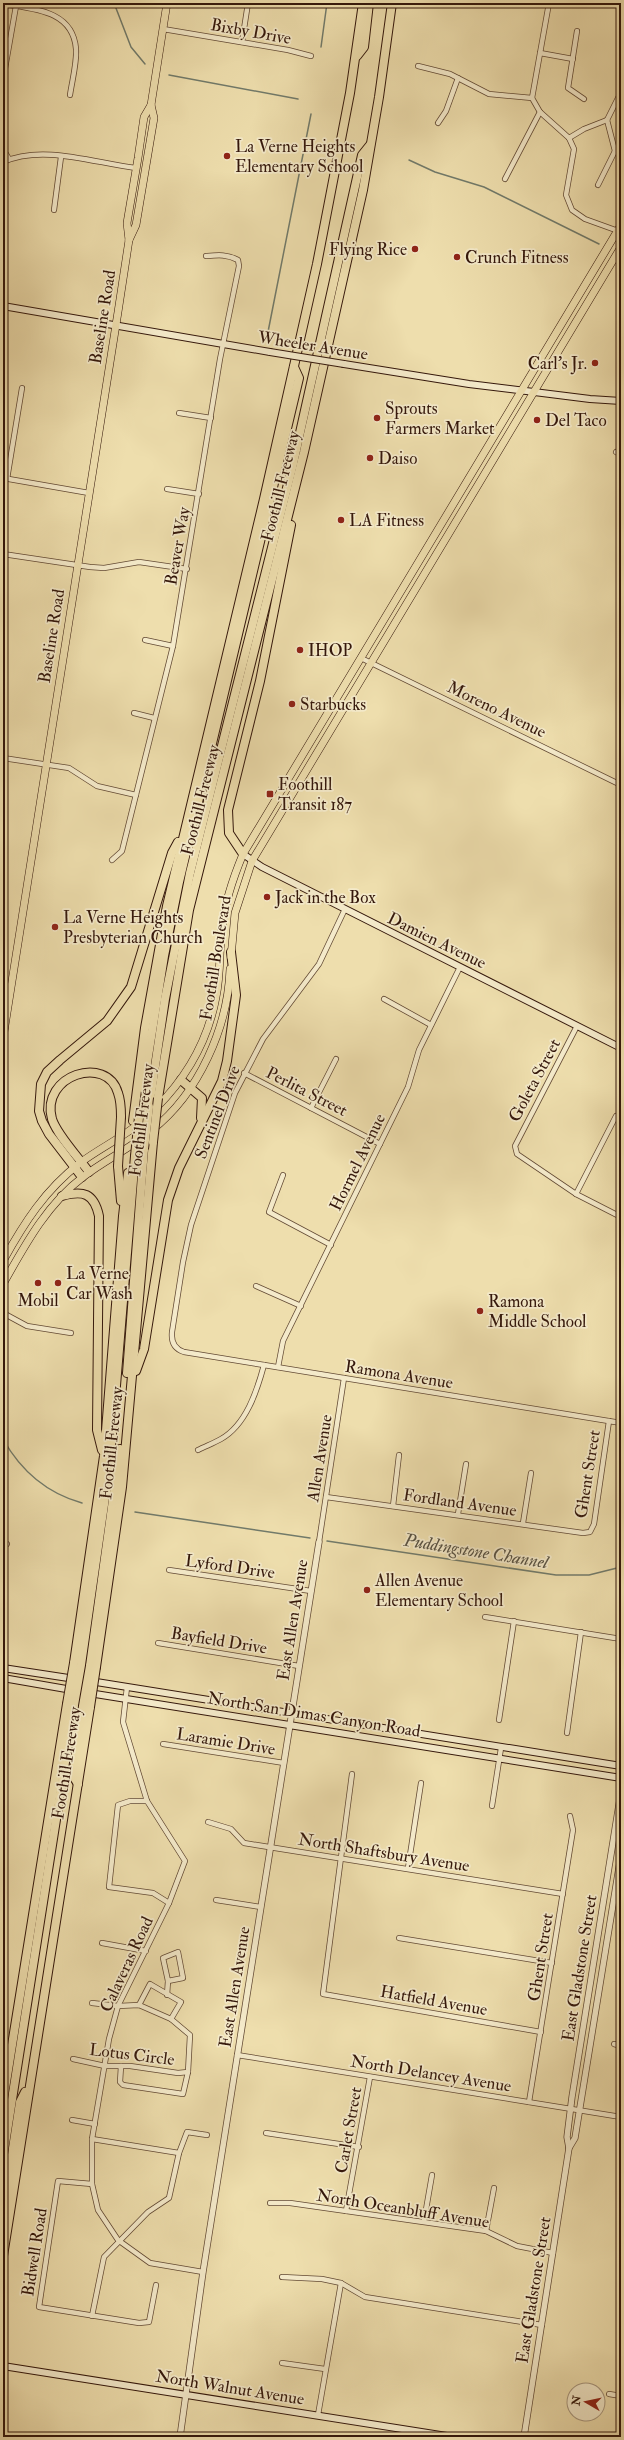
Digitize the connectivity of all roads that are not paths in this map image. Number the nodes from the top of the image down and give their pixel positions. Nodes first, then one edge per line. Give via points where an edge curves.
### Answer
1 (167, 3) edge
2 (248, 3) edge
3 (363, 3) edge
4 (369, 3) edge
5 (392, 3) edge
6 (549, 3) edge
7 (3, 4) edge
8 (16, 6) junction
9 (163, 29) junction
10 (577, 31) dead end
11 (242, 42) junction
12 (540, 53) junction
13 (311, 56) dead end
14 (356, 56) junction
15 (573, 58) junction
16 (418, 66) dead end
17 (458, 78) junction
18 (3, 80) edge
19 (621, 92) edge
20 (70, 95) dead end
21 (532, 98) junction
22 (584, 99) dead end
23 (151, 105) junction
24 (540, 112) junction
25 (608, 120) junction
26 (438, 123) dead end
27 (569, 138) junction
28 (371, 145) junction
29 (3, 149) edge
30 (615, 151) junction
31 (621, 155) edge
32 (61, 156) junction
33 (9, 160) junction
34 (3, 162) edge
35 (136, 168) junction
36 (505, 179) dead end
37 (598, 185) dead end
38 (54, 210) dead end
39 (620, 229) edge
40 (129, 240) junction
41 (621, 247) edge
42 (206, 256) dead end
43 (3, 306) edge
44 (116, 326) junction
45 (223, 345) junction
46 (294, 367) junction
47 (22, 388) dead end
48 (522, 390) junction
49 (534, 392) junction
50 (621, 401) edge
51 (179, 414) dead end
52 (211, 418) junction
53 (304, 452) junction
54 (5, 478) edge
55 (167, 489) dead end
56 (89, 493) junction
57 (199, 494) junction
58 (3, 554) edge
59 (78, 566) junction
60 (187, 569) junction
61 (145, 640) dead end
62 (173, 646) junction
63 (361, 658) junction
64 (371, 663) junction
65 (134, 714) dead end
66 (154, 718) junction
67 (3, 758) edge
68 (46, 765) junction
69 (621, 785) edge
70 (136, 795) junction
71 (183, 833) junction
72 (243, 854) junction
73 (112, 860) dead end
74 (252, 862) junction
75 (345, 909) junction
76 (231, 952) junction
77 (460, 967) junction
78 (384, 999) dead end
79 (6, 1005) edge
80 (5, 1014) edge
81 (430, 1026) junction
82 (577, 1026) junction
83 (3, 1038) edge
84 (621, 1048) edge
85 (336, 1059) dead end
86 (244, 1073) junction
87 (181, 1080) junction
88 (190, 1087) junction
89 (312, 1108) junction
90 (616, 1116) dead end
91 (136, 1119) junction
92 (200, 1125) junction
93 (380, 1144) junction
94 (132, 1157) junction
95 (82, 1162) junction
96 (74, 1168) junction
97 (89, 1172) junction
98 (283, 1176) dead end
99 (82, 1177) junction
100 (576, 1194) junction
101 (62, 1196) junction
102 (123, 1216) junction
103 (621, 1217) edge
104 (331, 1245) junction
105 (3, 1261) edge
106 (3, 1284) edge
107 (256, 1286) dead end
108 (301, 1306) junction
109 (3, 1313) edge
110 (71, 1334) dead end
111 (174, 1346) joint
112 (264, 1365) junction
113 (278, 1367) junction
114 (344, 1378) junction
115 (132, 1381) junction
116 (609, 1421) junction
117 (621, 1423) edge
118 (198, 1450) dead end
119 (399, 1455) dead end
120 (104, 1456) junction
121 (466, 1464) dead end
122 (531, 1473) dead end
123 (326, 1497) junction
124 (392, 1506) junction
125 (458, 1514) junction
126 (523, 1523) junction
127 (113, 1531) junction
128 (590, 1532) joint
129 (319, 1542) joint
130 (169, 1570) dead end
131 (311, 1591) junction
132 (485, 1617) dead end
133 (514, 1621) junction
134 (581, 1632) junction
135 (621, 1639) edge
136 (158, 1643) dead end
137 (77, 1664) junction
138 (299, 1666) junction
139 (3, 1668) edge
140 (3, 1678) edge
141 (127, 1687) junction
142 (126, 1699) junction
143 (71, 1704) junction
144 (291, 1714) junction
145 (499, 1720) dead end
146 (290, 1724) junction
147 (567, 1733) dead end
148 (163, 1744) dead end
149 (501, 1748) junction
150 (500, 1758) junction
151 (284, 1763) junction
152 (621, 1766) edge
153 (352, 1774) dead end
154 (621, 1778) edge
155 (421, 1783) dead end
156 (621, 1792) edge
157 (146, 1801) junction
158 (492, 1806) dead end
159 (570, 1816) dead end
160 (208, 1822) dead end
161 (270, 1848) junction
162 (621, 1855) edge
163 (343, 1858) junction
164 (408, 1868) junction
165 (563, 1894) junction
166 (216, 1900) dead end
167 (168, 1903) junction
168 (261, 1907) junction
169 (399, 1938) dead end
170 (102, 1943) dead end
171 (146, 1951) junction
172 (552, 1963) junction
173 (168, 1982) junction
174 (167, 1995) junction
175 (92, 2003) dead end
176 (138, 2005) junction
177 (118, 2006) junction
178 (171, 2019) junction
179 (541, 2032) junction
180 (614, 2044) dead end
181 (621, 2046) edge
182 (237, 2055) junction
183 (73, 2059) dead end
184 (105, 2066) junction
185 (121, 2066) junction
186 (188, 2072) junction
187 (370, 2077) junction
188 (29, 2086) junction
189 (3, 2102) edge
190 (529, 2102) junction
191 (571, 2109) junction
192 (579, 2110) junction
193 (621, 2117) edge
194 (72, 2120) dead end
195 (95, 2124) junction
196 (266, 2133) dead end
197 (207, 2135) dead end
198 (92, 2139) junction
199 (359, 2148) junction
200 (569, 2148) junction
201 (179, 2153) junction
202 (3, 2157) edge
203 (432, 2174) dead end
204 (92, 2184) junction
205 (494, 2188) dead end
206 (270, 2203) dead end
207 (346, 2211) junction
208 (3, 2214) edge
209 (424, 2221) junction
210 (486, 2231) junction
211 (118, 2240) junction
212 (553, 2253) junction
213 (3, 2256) edge
214 (203, 2272) junction
215 (282, 2277) dead end
216 (341, 2283) junction
217 (156, 2285) dead end
218 (92, 2316) junction
219 (542, 2325) junction
220 (282, 2363) dead end
221 (3, 2366) edge
222 (325, 2369) junction
223 (609, 2394) dead end
224 (187, 2395) junction
225 (621, 2396) edge
226 (318, 2415) junction
227 (180, 2437) edge
228 (453, 2437) edge
229 (524, 2437) edge

1 - 9 main road, Baseline Road
2 - 11 street
3 - 14 highway, Foothill Freeway
4 - 14 highway via 364,47
5 - 28 highway, Foothill Freeway
6 - 12 street
7 - 8 street
8 - 18 street
8 - 20 street via 57,16 71,30 76,50
9 - 11 street, Bixby Drive
9 - 23 main road, Baseline Road
10 - 15 street
11 - 13 street, Bixby Drive
12 - 15 street
12 - 21 street
14 - 46 highway, Foothill Freeway via 333,186
15 - 22 street via 569,89
16 - 17 street
17 - 21 street via 489,94
17 - 26 street via 446,111
19 - 25 street
21 - 24 street
23 - 35 main road, Baseline Road via 144,117
23 - 40 main road, Baseline Road via 154,118 136,225
24 - 27 street
24 - 36 street
25 - 27 street
25 - 30 street
27 - 39 street via 574,149 566,190 568,203 578,215
28 - 53 highway, Foothill Freeway
28 - 127 highway, bridge via 362,155 295,457 198,838 166,992 144,1149
29 - 33 street
30 - 31 street
30 - 37 street
32 - 33 street via 32,154
32 - 35 street
32 - 38 street
33 - 34 street
35 - 40 main road, Baseline Road via 127,224
39 - 48 main road, Foothill Boulevard
40 - 44 main road, Baseline Road
41 - 49 main road, Foothill Boulevard
42 - 45 street, Beaver Way via 223,255 238,260 239,266
43 - 44 main road, Wheeler Avenue
44 - 45 main road, Wheeler Avenue
44 - 56 main road, Baseline Road
45 - 48 main road, Wheeler Avenue, bridge
45 - 52 street, Beaver Way
46 - 71 highway, Foothill Freeway
46 - 91 highway via 299,378 165,948
47 - 54 street
48 - 49 main road, Wheeler Avenue
48 - 63 main road, Foothill Boulevard
49 - 50 main road, Wheeler Avenue
49 - 64 main road, Foothill Boulevard
51 - 52 street
52 - 57 street, Beaver Way
53 - 72 highway via 260,681 228,810 229,833
53 - 115 highway, Foothill Freeway, bridge via 189,910 158,1098
54 - 56 street
55 - 57 street
56 - 59 main road, Baseline Road
57 - 60 street, Beaver Way
58 - 59 street
59 - 60 street via 104,568 139,562
59 - 68 main road, Baseline Road
60 - 62 street, Beaver Way
61 - 62 street
62 - 66 street, Beaver Way
63 - 64 street, Moreno Avenue
63 - 72 main road, Foothill Boulevard
64 - 69 street, Moreno Avenue
64 - 74 main road, Foothill Boulevard
65 - 66 street
66 - 70 street, Beaver Way
67 - 68 street
68 - 70 street via 69,768 97,786
68 - 79 main road, Baseline Road
70 - 73 street, Beaver Way via 122,852
71 - 91 highway, Foothill Freeway via 146,1020
71 - 96 highway via 172,853 131,987 107,1021 47,1072 41,1084 39,1111 42,1121
72 - 74 main road, Damien Avenue
72 - 87 main road, Foothill Boulevard via 224,910 219,978 212,1015 199,1051
74 - 75 main road, Damien Avenue
74 - 76 main road, Foothill Boulevard via 237,907
75 - 77 main road, Damien Avenue
75 - 86 street, Sentinel Drive via 319,964 263,1039
76 - 88 main road, Foothill Boulevard via 230,978 223,1016 209,1055
76 - 92 highway via 236,995 232,1032 222,1081
77 - 81 street, Hormel Avenue
77 - 82 main road, Damien Avenue
78 - 81 street
79 - 80 main road, Baseline Road
80 - 83 main road, Baseline Road
81 - 93 street, Hormel Avenue via 419,1050 408,1087
82 - 84 main road, Damien Avenue
82 - 100 street, Goleta Street via 515,1146 517,1154
85 - 89 street
86 - 89 street, Perlita Street
86 - 111 street, Sentinel Drive via 191,1225 172,1332
87 - 88 highway
87 - 95 main road, Foothill Boulevard via 124,1136
88 - 92 highway via 202,1098 203,1112
88 - 97 main road, Foothill Boulevard via 158,1125 129,1148
89 - 93 street, Perlita Street
90 - 100 street
91 - 94 highway, Foothill Freeway
92 - 115 highway via 168,1200 144,1349
93 - 104 street, Hormel Avenue
94 - 102 highway, Foothill Freeway
94 - 137 highway via 117,1393 100,1537
95 - 96 main road, Foothill Boulevard
95 - 97 highway
95 - 102 highway, bridge via 53,1120 51,1108 58,1087 65,1079 87,1072 106,1078 118,1092 121,1117 118,1166
96 - 99 highway
96 - 105 main road, Foothill Boulevard via 38,1202
97 - 99 main road, Foothill Boulevard
98 - 104 street via 269,1212
99 - 101 main road, Foothill Boulevard
100 - 103 street
101 - 106 main road, Foothill Boulevard via 42,1218
101 - 120 highway via 80,1192 90,1196 97,1206 99,1216 97,1430
102 - 120 highway, Foothill Freeway
104 - 108 street, Hormel Avenue
107 - 108 street
108 - 113 street, Hormel Avenue via 283,1341
109 - 110 street via 27,1326
111 - 112 street, Ramona Avenue via 184,1352
112 - 113 street, Ramona Avenue
112 - 118 street via 258,1390 236,1424 222,1439
113 - 114 street, Ramona Avenue
114 - 116 street, Ramona Avenue
114 - 123 street, Allen Avenue
115 - 127 highway, Foothill Freeway
116 - 117 street, Ramona Avenue
116 - 128 street, Ghent Street via 594,1524
119 - 124 street
120 - 137 highway, Foothill Freeway
121 - 125 street
122 - 126 street
123 - 124 street, Fordland Avenue
123 - 129 street, Allen Avenue
124 - 125 street, Fordland Avenue
125 - 126 street, Fordland Avenue
126 - 128 street, Fordland Avenue
127 - 188 highway, Foothill Freeway, bridge via 78,1784
129 - 131 street, East Allen Avenue
130 - 131 street, Lyford Drive
131 - 138 street, East Allen Avenue
132 - 133 street
133 - 134 street
133 - 145 street
134 - 135 street
134 - 147 street
136 - 138 street, Bayfield Drive
137 - 143 highway, Foothill Freeway, bridge
138 - 144 street, East Allen Avenue
139 - 141 main road, North San Dimas Canyon Road
140 - 142 main road, North San Dimas Canyon Road
141 - 142 street, Calaveras Road
141 - 144 main road, North San Dimas Canyon Road
142 - 146 main road, North San Dimas Canyon Road
142 - 157 street, Calaveras Road via 124,1722
143 - 189 highway, Foothill Freeway
143 - 202 highway
144 - 146 street, East Allen Avenue
144 - 149 main road, North San Dimas Canyon Road
146 - 150 main road, North San Dimas Canyon Road
146 - 151 street, East Allen Avenue
148 - 151 street, Laramie Drive
149 - 150 street
149 - 152 main road, North San Dimas Canyon Road
150 - 154 main road, North San Dimas Canyon Road
150 - 158 street
151 - 161 street, East Allen Avenue
153 - 163 street
155 - 164 street
156 - 191 street, East Gladstone Street
157 - 167 street, Calaveras Road via 185,1861
157 - 167 street via 130,1801 118,1805 109,1887 153,1893
159 - 165 street, Ghent Street via 573,1830
160 - 161 street, North Shaftsbury Avenue via 231,1829 244,1843
161 - 163 street, North Shaftsbury Avenue
161 - 168 street, East Allen Avenue
162 - 192 street, East Gladstone Street
163 - 164 street, North Shaftsbury Avenue
163 - 179 street, Hatfield Avenue via 323,1994
164 - 165 street, North Shaftsbury Avenue
165 - 172 street, Ghent Street
166 - 168 street
167 - 171 street, Calaveras Road
168 - 182 street, East Allen Avenue
169 - 172 street
170 - 171 street
171 - 177 street, Calaveras Road
172 - 179 street, Ghent Street
173 - 173 street via 163,1958 178,1952 183,1978
173 - 174 street
174 - 176 street via 150,1984
174 - 178 street via 181,2002
175 - 177 street
176 - 177 street
176 - 178 street
177 - 184 street, Calaveras Road
178 - 186 street via 190,2036
179 - 190 street, Ghent Street
180 - 181 street
182 - 187 street, North Delancey Avenue
182 - 214 street, East Allen Avenue
183 - 184 street, Lotus Circle
184 - 185 street, Lotus Circle
184 - 195 street, Calaveras Road
185 - 186 street, Lotus Circle
185 - 186 street via 120,2082 123,2085 183,2094
187 - 190 street, North Delancey Avenue
187 - 199 street, Carlet Street
188 - 208 highway via 20,2102
188 - 213 highway, Foothill Freeway
190 - 191 street, North Delancey Avenue
191 - 192 street, North Delancey Avenue
191 - 200 street, East Gladstone Street via 567,2137
192 - 193 street, North Delancey Avenue
192 - 200 street, East Gladstone Street via 575,2138
194 - 195 street
195 - 198 street, Calaveras Road
196 - 199 street
197 - 201 street via 187,2132
198 - 201 street
198 - 204 street, Calaveras Road
199 - 207 street, Carlet Street
200 - 212 street, East Gladstone Street
201 - 211 street via 170,2198 148,2212
203 - 209 street
204 - 211 street, Calaveras Road via 98,2210
204 - 218 street, Bidwell Road via 58,2181 39,2307
205 - 210 street
206 - 207 street, North Oceanbluff Avenue
207 - 209 street, North Oceanbluff Avenue
209 - 210 street, North Oceanbluff Avenue
210 - 212 street, North Oceanbluff Avenue via 517,2246
211 - 214 street, Calaveras Road via 150,2263
211 - 218 street via 104,2257
212 - 219 street, East Gladstone Street
214 - 224 street, East Allen Avenue
215 - 216 street via 322,2279
216 - 219 street via 366,2297
216 - 222 street
217 - 218 street, Bidwell Road via 149,2322 138,2324
219 - 229 street, East Gladstone Street
220 - 222 street
221 - 224 main road, North Walnut Avenue
222 - 226 street
223 - 225 street
224 - 226 main road, North Walnut Avenue
224 - 227 street, East Allen Avenue
226 - 228 main road, North Walnut Avenue

